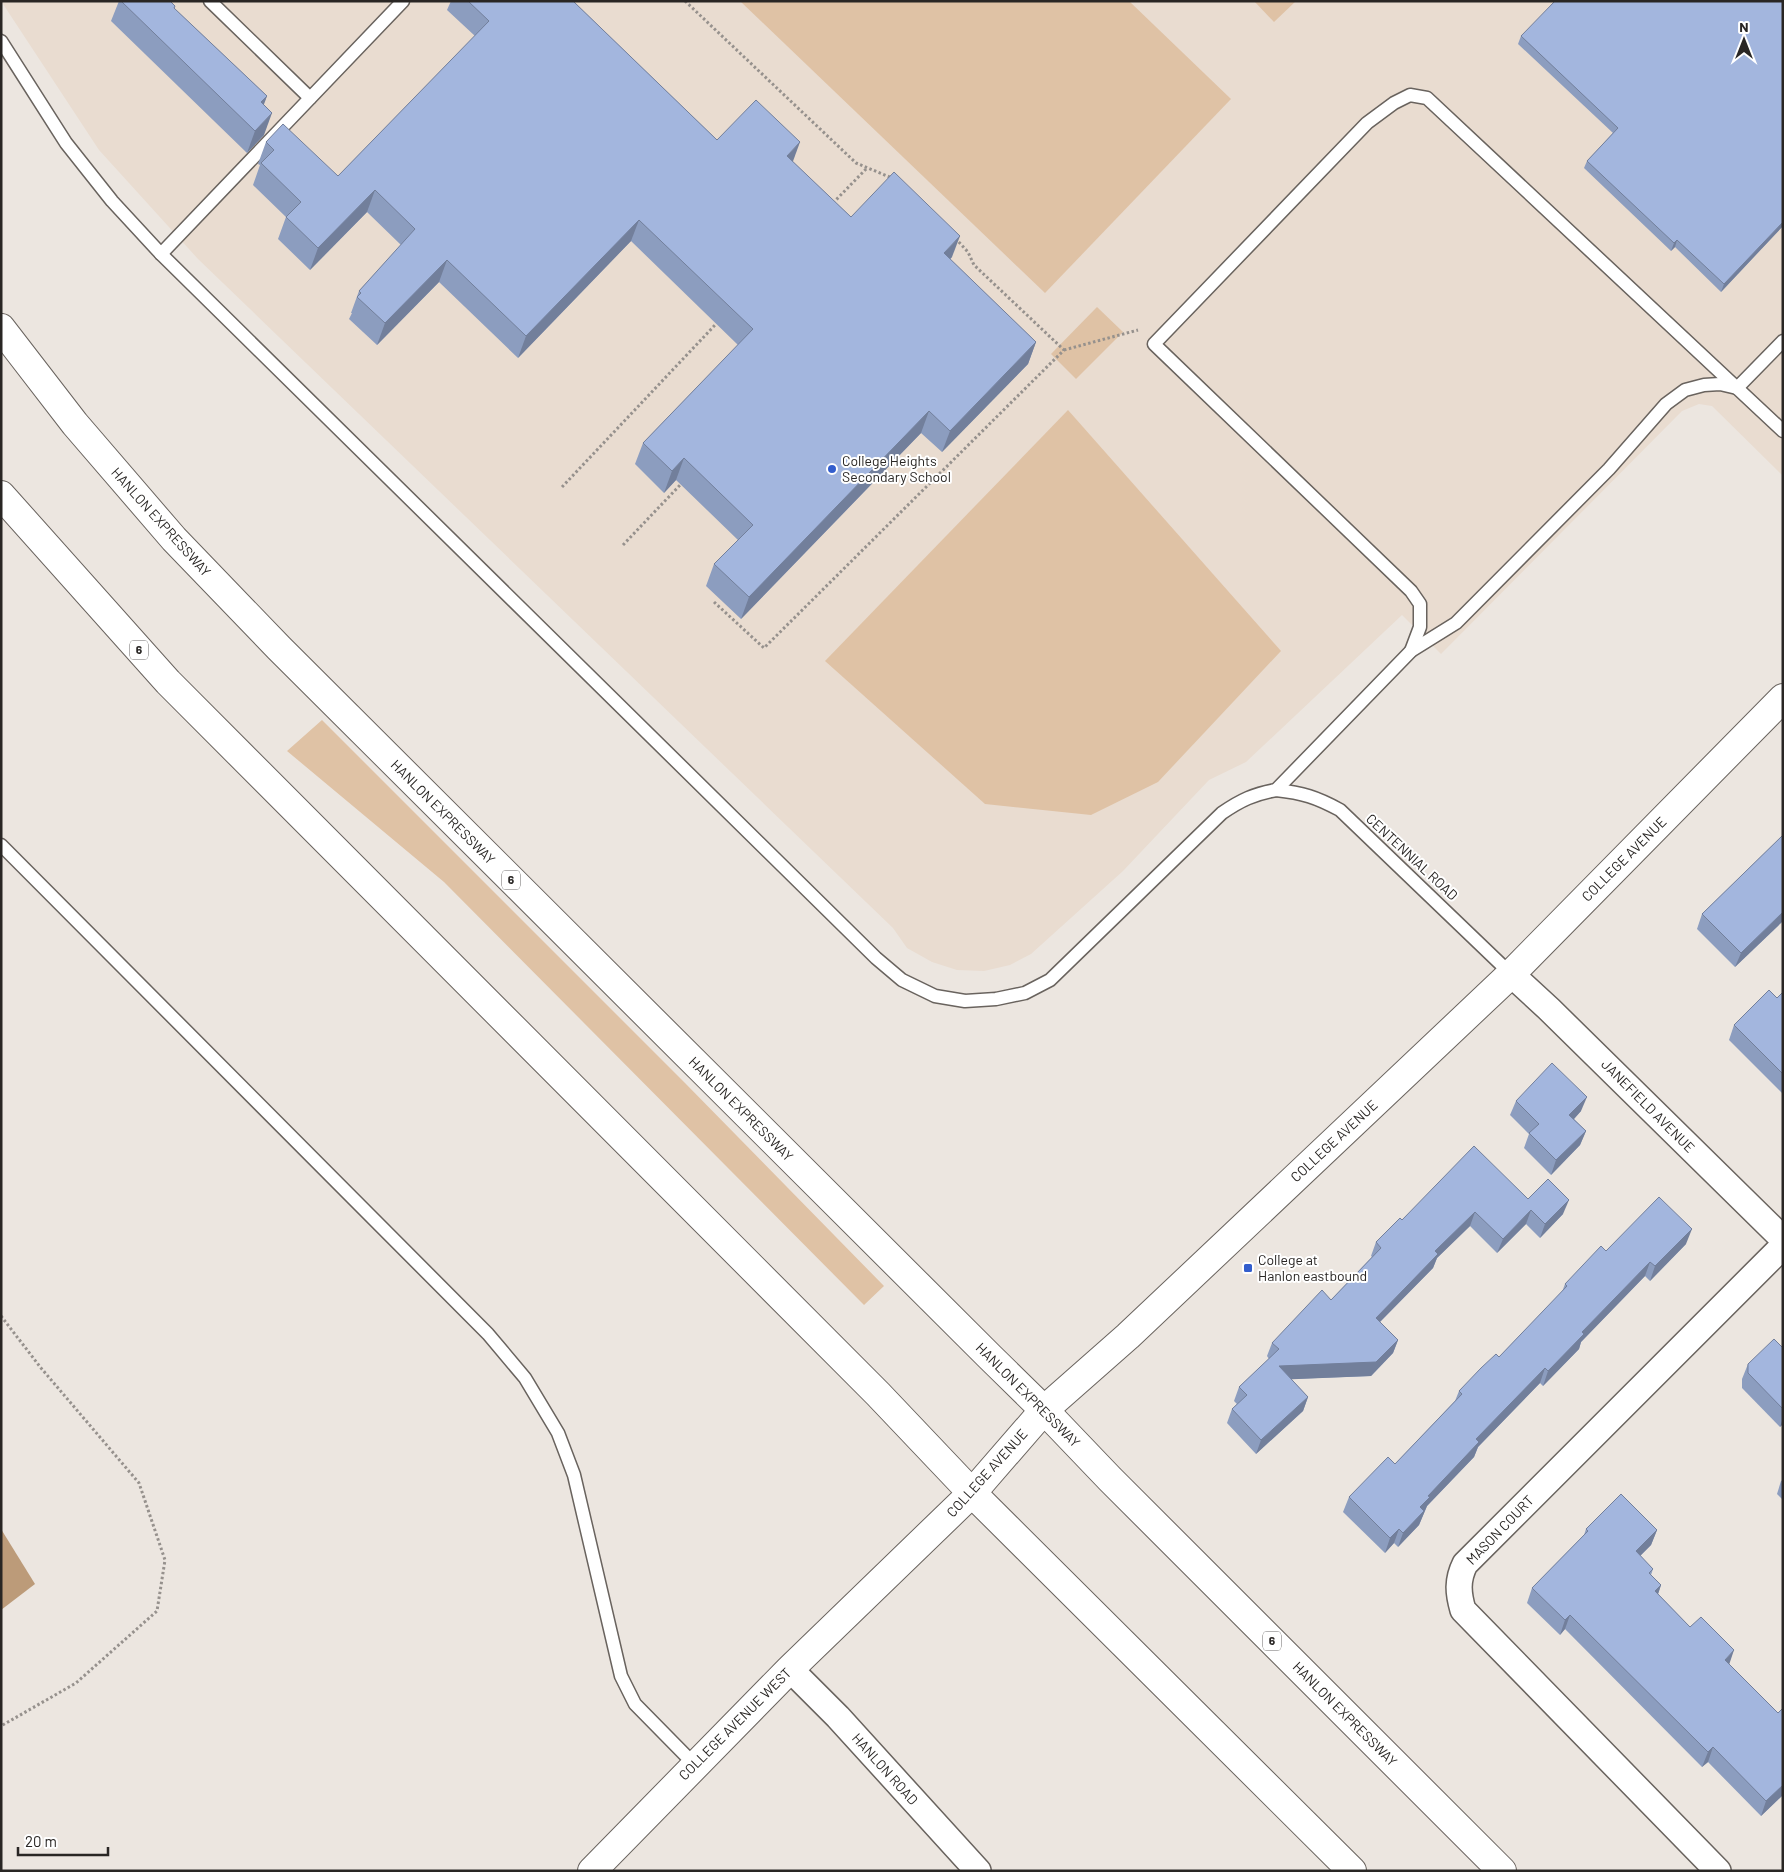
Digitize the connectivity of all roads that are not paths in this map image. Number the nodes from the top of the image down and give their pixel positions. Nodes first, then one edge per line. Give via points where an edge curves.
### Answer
1 (210, 1) edge
2 (403, 1) edge
3 (1, 41) edge
4 (310, 98) junction
5 (161, 254) junction
6 (1, 328) edge
7 (1783, 341) edge
8 (1737, 388) junction
9 (1783, 431) edge
10 (1, 495) edge
11 (1411, 651) junction
12 (1783, 698) edge
13 (1276, 790) junction
14 (1, 845) edge
15 (1511, 974) junction
16 (1783, 1239) edge
17 (1783, 1246) edge
18 (1044, 1410) junction
19 (972, 1493) junction
20 (881, 1580) joint
21 (790, 1669) junction
22 (695, 1765) junction
23 (592, 1871) edge
24 (978, 1871) edge
25 (1352, 1871) edge
26 (1502, 1871) edge
27 (1718, 1871) edge

1 - 4 lane
2 - 4 lane
3 - 5 lane via 66,143 112,201
4 - 5 lane
5 - 13 lane via 876,958 902,980 935,996 965,1001 996,999 1025,993 1050,980 1222,813 1255,794
6 - 18 main road, HANLON EXPRESSWAY / 6 via 75,424 174,539 279,648
7 - 8 lane
8 - 9 lane
8 - 11 lane via 1704,385 1684,390 1666,404 1609,469 1456,623
8 - 11 lane via 1428,98 1410,95 1367,123 1154,344 1411,591 1420,604 1420,627
10 - 19 main road, 6 via 168,682 878,1394
11 - 13 lane
12 - 15 main road, COLLEGE AVENUE
13 - 15 lane, CENTENNIAL ROAD via 1299,792 1340,810
14 - 22 lane via 488,1334 524,1378 558,1433 574,1475 621,1676 635,1704
15 - 16 street, JANEFIELD AVENUE
15 - 18 main road, COLLEGE AVENUE via 1128,1336
17 - 27 street, MASON COURT via 1465,1564 1458,1585 1463,1610
18 - 19 main road, COLLEGE AVENUE
18 - 26 main road, HANLON EXPRESSWAY / 6
19 - 20 main road, COLLEGE AVENUE
19 - 25 main road, 6
20 - 21 main road, COLLEGE AVENUE WEST
21 - 22 main road, COLLEGE AVENUE WEST
21 - 24 street, HANLON ROAD
22 - 23 main road, COLLEGE AVENUE WEST

